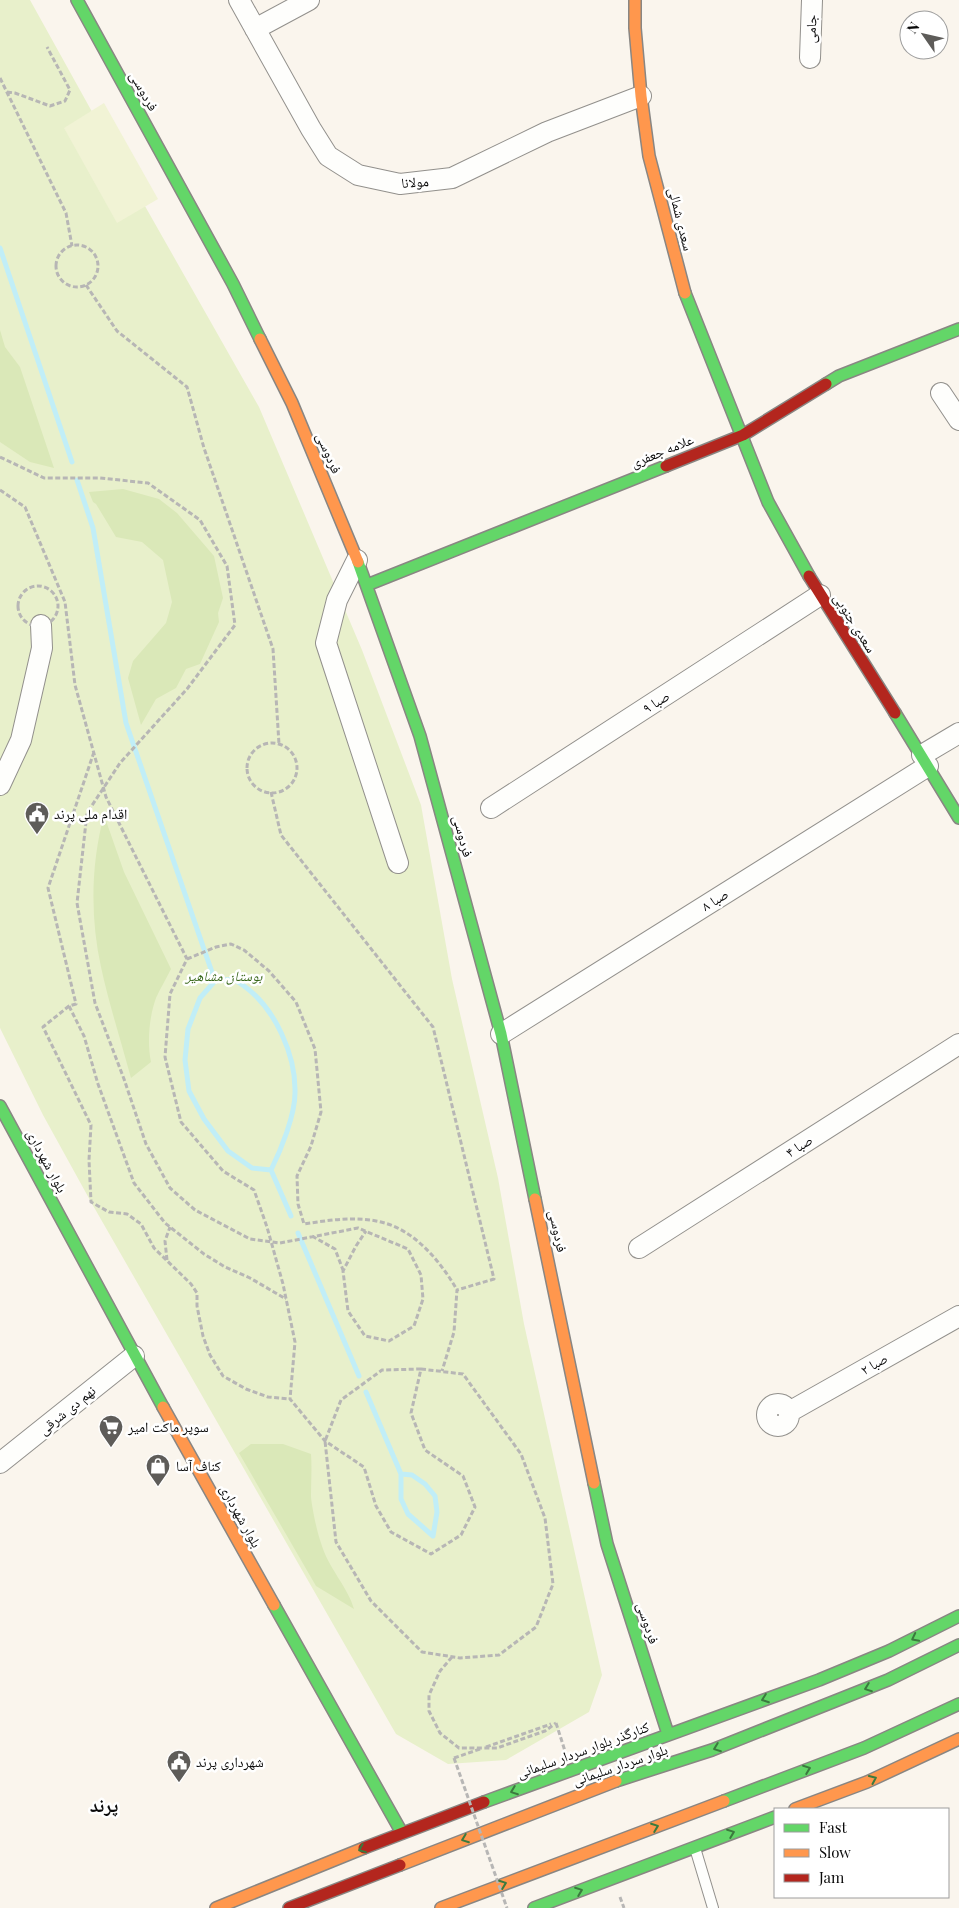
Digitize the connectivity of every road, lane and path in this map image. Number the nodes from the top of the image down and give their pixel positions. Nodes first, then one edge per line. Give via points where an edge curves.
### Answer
1 (77, 0) edge
2 (239, 0) edge
3 (309, 0) edge
4 (636, 0) edge
5 (812, 0) edge
6 (255, 29) junction
7 (47, 47) dead end
8 (810, 58) dead end
9 (0, 78) edge
10 (7, 92) junction
11 (641, 96) junction
12 (72, 246) junction
13 (86, 285) junction
14 (959, 329) edge
15 (941, 393) dead end
16 (959, 420) edge
17 (743, 435) junction
18 (0, 457) edge
19 (0, 490) edge
20 (357, 560) junction
21 (367, 585) junction
22 (820, 595) junction
23 (57, 599) dead end
24 (65, 606) junction
25 (41, 625) dead end
26 (959, 733) edge
27 (279, 744) junction
28 (94, 752) junction
29 (925, 761) junction
30 (0, 784) edge
31 (104, 788) junction
32 (271, 792) junction
33 (491, 808) dead end
34 (959, 818) edge
35 (398, 863) dead end
36 (187, 959) junction
37 (69, 1006) junction
38 (501, 1034) junction
39 (959, 1044) edge
40 (0, 1106) edge
41 (170, 1227) junction
42 (366, 1231) junction
43 (312, 1236) junction
44 (271, 1242) junction
45 (639, 1248) dead end
46 (167, 1261) junction
47 (343, 1271) junction
48 (457, 1290) junction
49 (286, 1300) junction
50 (959, 1316) edge
51 (134, 1356) junction
52 (421, 1369) junction
53 (442, 1372) junction
54 (290, 1399) junction
55 (790, 1412) dead end
56 (325, 1441) junction
57 (0, 1464) edge
58 (959, 1616) edge
59 (959, 1645) edge
60 (452, 1657) junction
61 (959, 1704) edge
62 (668, 1734) junction
63 (959, 1739) edge
64 (483, 1748) junction
65 (570, 1770) junction
66 (556, 1776) junction
67 (797, 1808) edge
68 (774, 1816) edge
69 (508, 1823) junction
70 (402, 1833) junction
71 (695, 1847) junction
72 (216, 1908) edge
73 (289, 1908) edge
74 (441, 1908) edge
75 (507, 1908) edge
76 (534, 1908) edge
77 (713, 1908) edge

1 - 20 street, فردوسی via 233,284 292,404
2 - 6 street, مولانا
3 - 6 street
4 - 11 street, سعدی شمالی
5 - 8 street, جامی
6 - 11 street, مولانا via 328,156 358,175 400,184 452,178 548,132
7 - 10 path via 70,90 65,101 50,106
9 - 10 path
10 - 12 path via 66,213
11 - 17 street, سعدی شمالی via 649,156 682,285
12 - 13 path via 86,247 96,256 96,276
12 - 13 path via 61,254 56,267 58,274 66,284 80,288
13 - 27 path via 117,331 187,388 204,448 273,649
14 - 17 street, علامه جعفری via 839,376
15 - 16 street
17 - 21 street, علامه جعفری
17 - 22 street, سعدی جنوبی via 768,502
18 - 31 path via 44,478 100,478 148,483 200,520 227,566 235,625 187,689 120,763
19 - 24 path via 25,507
20 - 21 street, فردوسی
20 - 35 street via 337,600 326,643
21 - 38 street, فردوسی via 420,736
22 - 29 street, سعدی جنوبی
22 - 33 street, صبا ۹
23 - 24 path
24 - 28 path via 75,685
25 - 30 street via 42,648 20,740
26 - 29 street, صبا ۸
27 - 32 path via 296,760 296,776 286,788
27 - 32 path via 271,743 256,749 248,764 255,786
28 - 31 path
28 - 37 path via 48,888 76,1004
29 - 34 street, سعدی جنوبی
29 - 38 street, صبا ۸
31 - 36 path
31 - 44 path via 87,813 77,903 95,1003 146,1144 170,1188 195,1210 250,1239
32 - 48 path via 281,835 433,1027 494,1278
36 - 44 path via 170,994 165,1057 181,1122 223,1171 254,1190
36 - 48 path via 232,944 269,971 296,1002 315,1049 321,1112 311,1146 297,1176 298,1204 304,1224 359,1219 382,1222 404,1231 432,1255
37 - 41 path via 84,1036 134,1183
37 - 46 path via 43,1027 90,1125 91,1202 110,1212 127,1214 141,1224 154,1248
38 - 62 street, فردوسی via 608,1544
39 - 45 street, صبا ۴
40 - 51 street, بلوار شهرداری
41 - 46 path via 165,1242
41 - 49 path via 211,1259
42 - 43 path via 358,1228
42 - 47 path
42 - 47 path via 408,1249 421,1275 423,1299 414,1326 389,1341 365,1336 348,1311
43 - 44 path
43 - 47 path via 334,1249
44 - 49 path
46 - 54 path via 197,1293 203,1336 223,1376 268,1397
48 - 53 path via 454,1332
49 - 54 path via 296,1342
50 - 55 street, صبا ۲
51 - 57 street, نهم دی شرقی
51 - 70 street, بلوار شهرداری
52 - 53 path
52 - 56 path via 382,1370 341,1400
52 - 56 path via 411,1413 425,1450 463,1476 475,1507 461,1535 431,1554 390,1532 376,1506 364,1467
53 - 60 path via 463,1374 522,1454 545,1518 553,1584 536,1628 499,1655
54 - 56 path
56 - 60 path via 336,1542 371,1601 422,1652
58 -> 62 street, کنارگذر بلوار سردار سلیمانی via 889,1651 819,1680
59 -> 69 street, بلوار سردار سلیمانی via 888,1680 712,1750 610,1783
60 - 64 path via 440,1671 428,1695 429,1711 440,1733 459,1748
74 -> 61 street via 864,1748
62 - 65 street, کنارگذر بلوار سردار سلیمانی
67 -> 63 street via 867,1782
64 - 65 path via 556,1722
64 - 75 path, bridge via 454,1758
65 - 66 street, کنارگذر بلوار سردار سلیمانی
66 - 69 street
66 -> 70 street, کنارگذر بلوار سردار سلیمانی
71 -> 68 street
69 -> 73 street, بلوار سردار سلیمانی
70 -> 72 street, کنارگذر بلوار سردار سلیمانی
76 -> 71 street
71 - 77 lane

